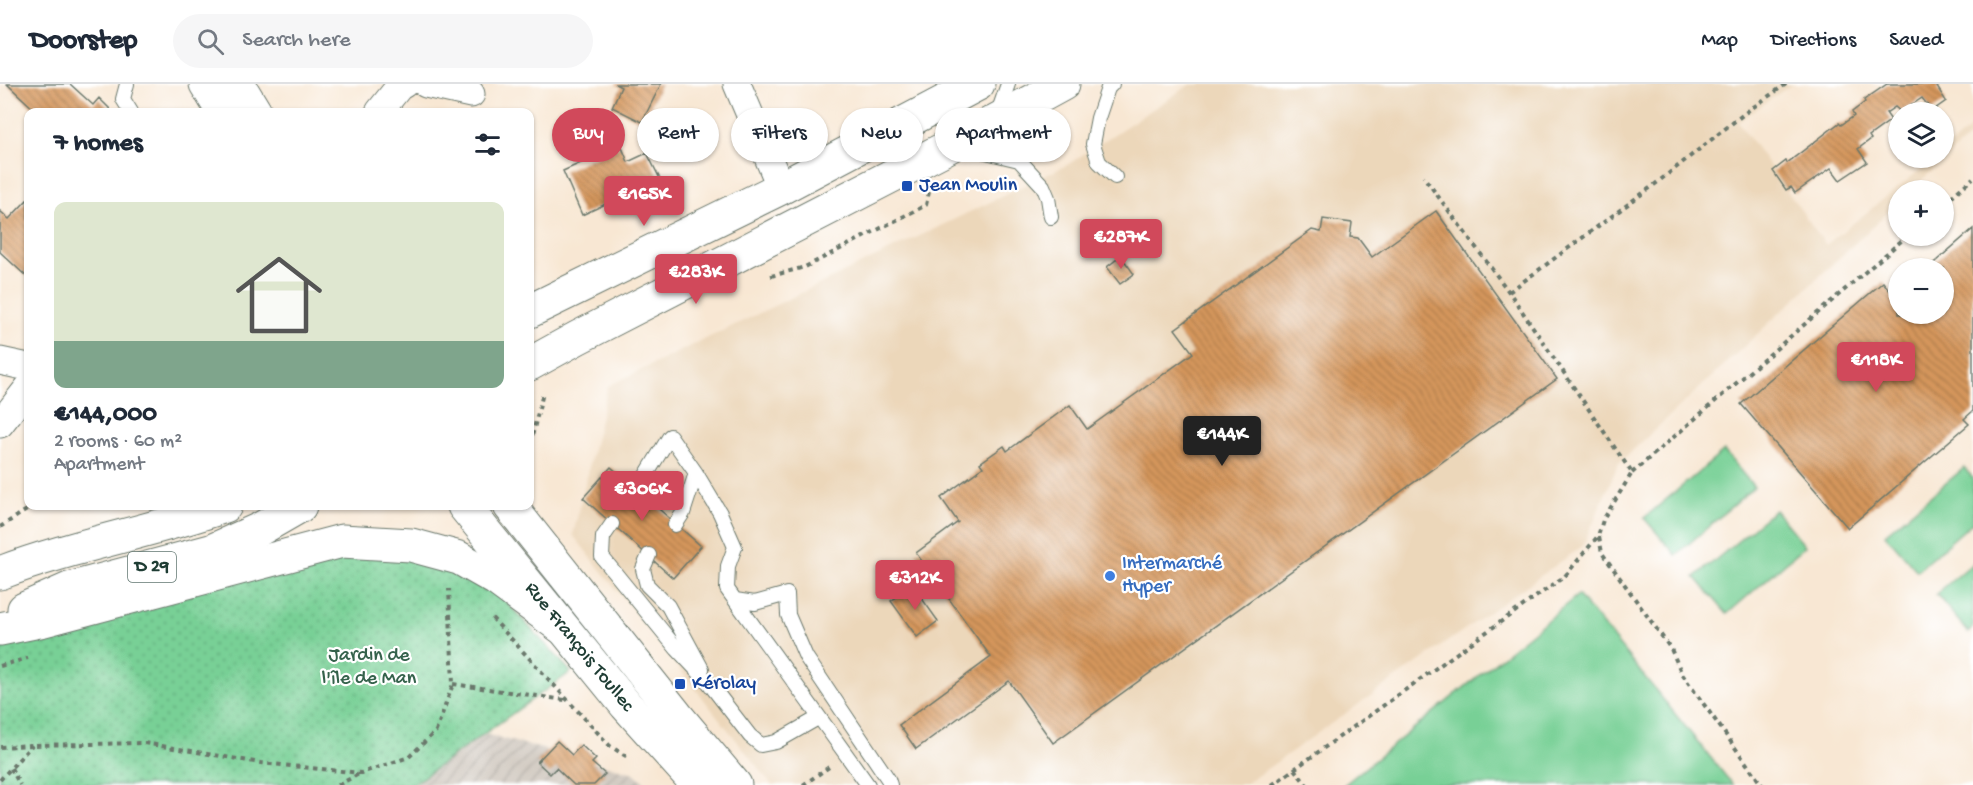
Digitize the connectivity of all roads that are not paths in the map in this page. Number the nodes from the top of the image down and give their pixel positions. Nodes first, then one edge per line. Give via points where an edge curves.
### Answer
1 (127, 84) edge
2 (206, 84) edge
3 (238, 84) edge
4 (404, 84) edge
5 (426, 84) edge
6 (738, 84) edge
7 (978, 84) edge
8 (1008, 84) edge
9 (1063, 84) edge
10 (1112, 84) edge
11 (471, 94) dead end
12 (129, 108) edge
13 (221, 108) edge
14 (253, 108) edge
15 (382, 108) edge
16 (1001, 108) edge
17 (1018, 108) edge
18 (935, 153) edge
19 (1021, 162) edge
20 (1115, 177) dead end
21 (781, 188) junction
22 (1051, 217) dead end
23 (534, 309) edge
24 (0, 361) edge
25 (24, 366) edge
26 (537, 374) edge
27 (24, 393) edge
28 (0, 424) edge
29 (696, 472) junction
30 (637, 490) dead end
31 (214, 510) edge
32 (293, 510) edge
33 (467, 510) edge
34 (513, 510) edge
35 (612, 524) dead end
36 (675, 525) dead end
37 (649, 555) dead end
38 (0, 573) edge
39 (735, 600) junction
40 (0, 619) edge
41 (561, 627) junction
42 (0, 629) edge
43 (709, 683) junction
44 (818, 718) junction
45 (699, 785) edge
46 (735, 785) edge
47 (868, 785) edge
48 (890, 785) edge

1 - 12 lane via 123,99
2 - 13 main road
3 - 14 main road
4 - 15 street
5 - 11 street
6 - 21 street
7 - 21 main road
8 - 16 lane
9 - 17 main road
10 - 20 lane via 1098,118 1093,144 1099,162
18 - 26 main road via 577,338
19 - 22 lane via 1043,186
21 - 23 main road
24 - 25 street
27 - 28 street
29 - 30 lane via 670,436
29 - 36 lane via 683,513
29 - 39 lane via 735,546 728,566 727,589
31 - 38 main road, D 29 via 43,557
32 - 40 main road, D 29 via 211,550 69,589
33 - 41 main road, Rue François Toullec
34 - 46 main road, Rue François Toullec
35 - 43 lane via 603,537 602,557 677,650
37 - 43 lane via 643,569 647,585 668,606
39 - 44 lane
39 - 48 lane via 755,603 787,594 788,615 806,657
41 - 42 main road via 496,579 459,558 411,545 342,541
41 - 45 main road, Rue François Toullec
43 - 44 lane via 761,745 776,742
44 - 47 lane

